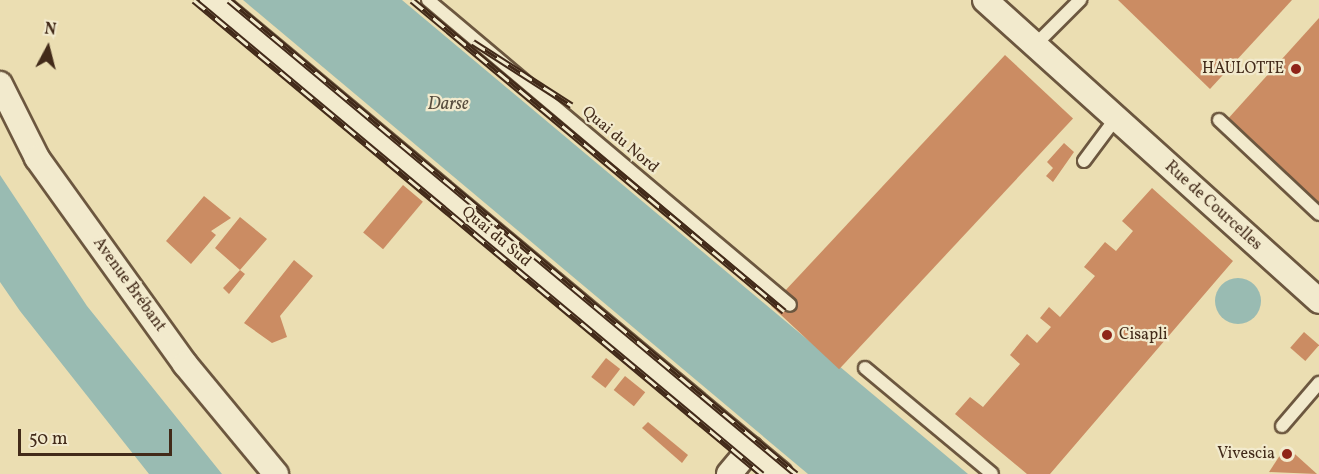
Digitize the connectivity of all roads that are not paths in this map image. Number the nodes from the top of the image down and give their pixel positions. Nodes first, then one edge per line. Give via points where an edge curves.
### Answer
1 (213, 0) edge
2 (428, 0) edge
3 (1080, 0) edge
4 (988, 1) edge
5 (1035, 45) junction
6 (0, 84) edge
7 (1116, 118) junction
8 (1219, 120) dead end
9 (1084, 161) dead end
10 (1319, 214) edge
11 (1316, 293) edge
12 (790, 305) dead end
13 (865, 368) dead end
14 (1319, 383) edge
15 (1282, 426) dead end
16 (750, 449) junction
17 (276, 474) edge
18 (729, 474) edge
19 (780, 474) edge
20 (992, 474) edge

1 - 16 street, Quai du Sud
2 - 12 lane, Quai du Nord
3 - 5 lane
4 - 5 street, Rue de Courcelles
5 - 7 street, Rue de Courcelles
6 - 17 street, Avenue Brébant via 44,167 185,364
7 - 9 lane
7 - 11 street, Rue de Courcelles
8 - 10 lane
13 - 20 lane
14 - 15 lane
16 - 18 street
16 - 19 street, Quai du Sud

